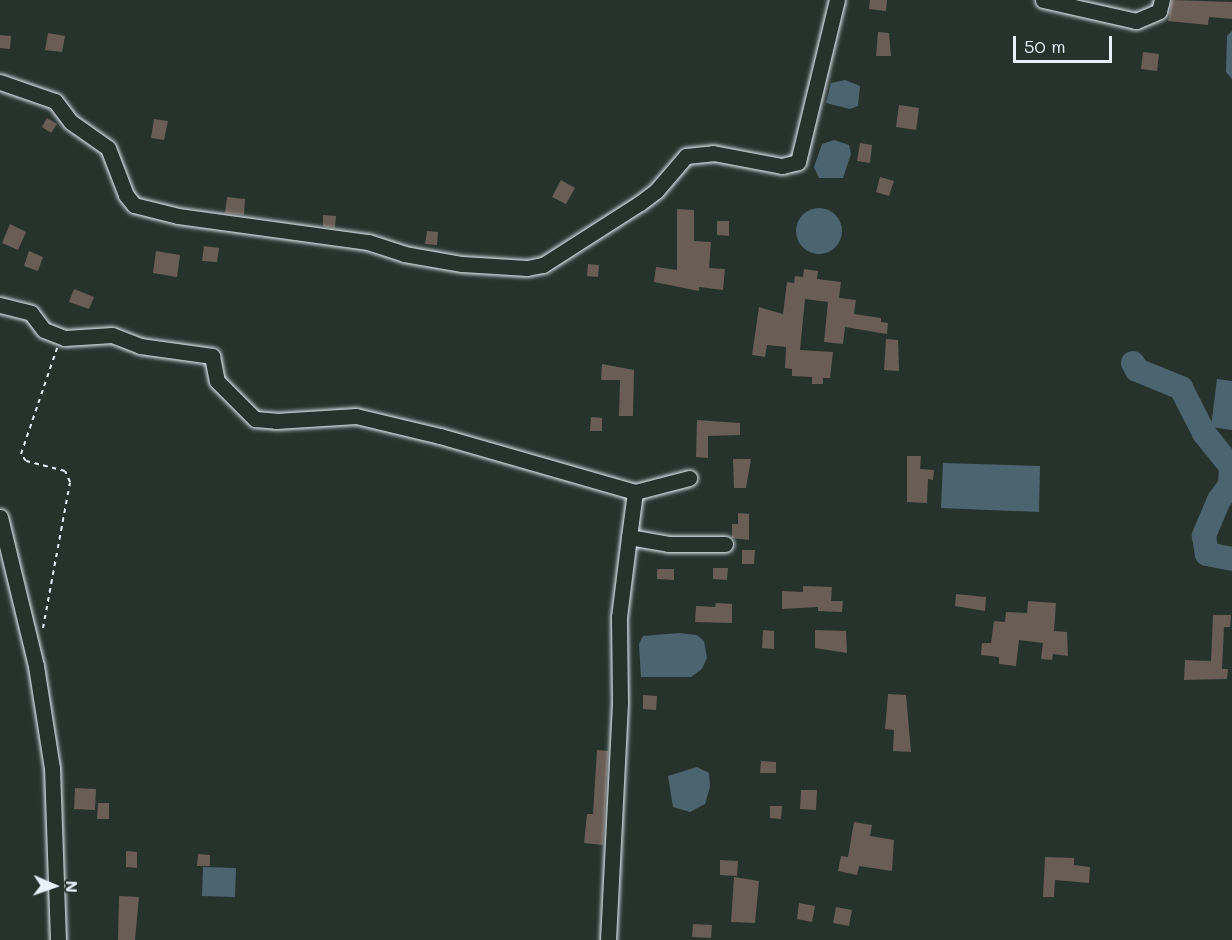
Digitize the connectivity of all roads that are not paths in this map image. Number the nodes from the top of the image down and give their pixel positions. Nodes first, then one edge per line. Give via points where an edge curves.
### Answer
1 (837, 0) edge
2 (1042, 0) edge
3 (1162, 0) edge
4 (0, 82) edge
5 (0, 305) edge
6 (689, 478) dead end
7 (635, 492) junction
8 (0, 517) edge
9 (628, 537) junction
10 (725, 544) dead end
11 (58, 940) edge
12 (608, 940) edge

1 - 4 street via 798,162 782,166 713,153 686,156 648,197 543,265 527,268 462,264 404,254 368,242 178,216 134,205 108,148 72,122 55,101
2 - 3 street via 1136,21 1159,11
5 - 7 street via 31,312 44,330 61,337 92,339 112,335 140,346 212,356 217,381 255,419 356,416
6 - 7 street
7 - 9 street
8 - 11 street via 36,666 52,768
9 - 10 street via 668,544
9 - 12 street via 619,616 620,702

